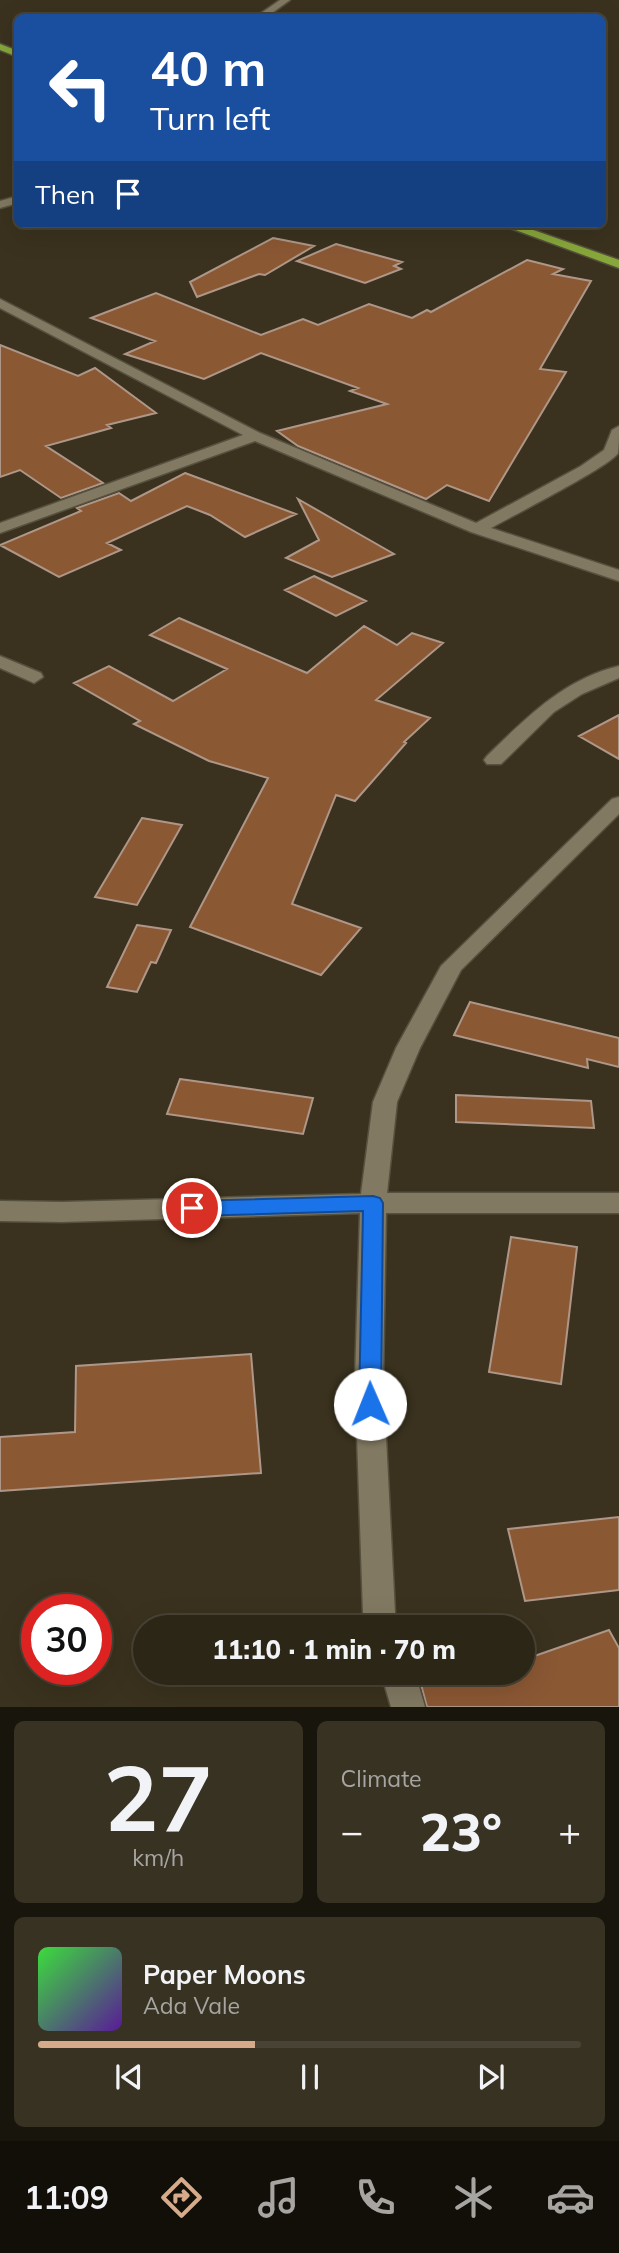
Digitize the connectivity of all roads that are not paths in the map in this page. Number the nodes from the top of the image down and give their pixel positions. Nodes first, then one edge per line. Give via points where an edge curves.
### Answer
1 (285, 0) edge
2 (264, 14) edge
3 (516, 228) edge
4 (553, 228) edge
5 (619, 251) edge
6 (619, 264) edge
7 (0, 303) edge
8 (619, 430) edge
9 (255, 436) junction
10 (0, 528) edge
11 (477, 529) junction
12 (619, 576) edge
13 (0, 661) edge
14 (619, 671) edge
15 (34, 677) dead end
16 (494, 760) dead end
17 (619, 803) edge
18 (373, 1203) junction
19 (619, 1203) edge
20 (0, 1211) edge
21 (381, 1615) edge
22 (402, 1685) edge
23 (408, 1707) edge

1 - 2 street
3 - 6 highway
4 - 5 highway
7 - 9 street
8 - 11 street via 611,452
9 - 10 street
9 - 11 street
11 - 12 street
13 - 15 street
14 - 16 street via 547,708
17 - 18 street via 452,966 385,1102
18 - 19 street
18 - 20 street
18 - 21 street via 369,1378
22 - 23 street

